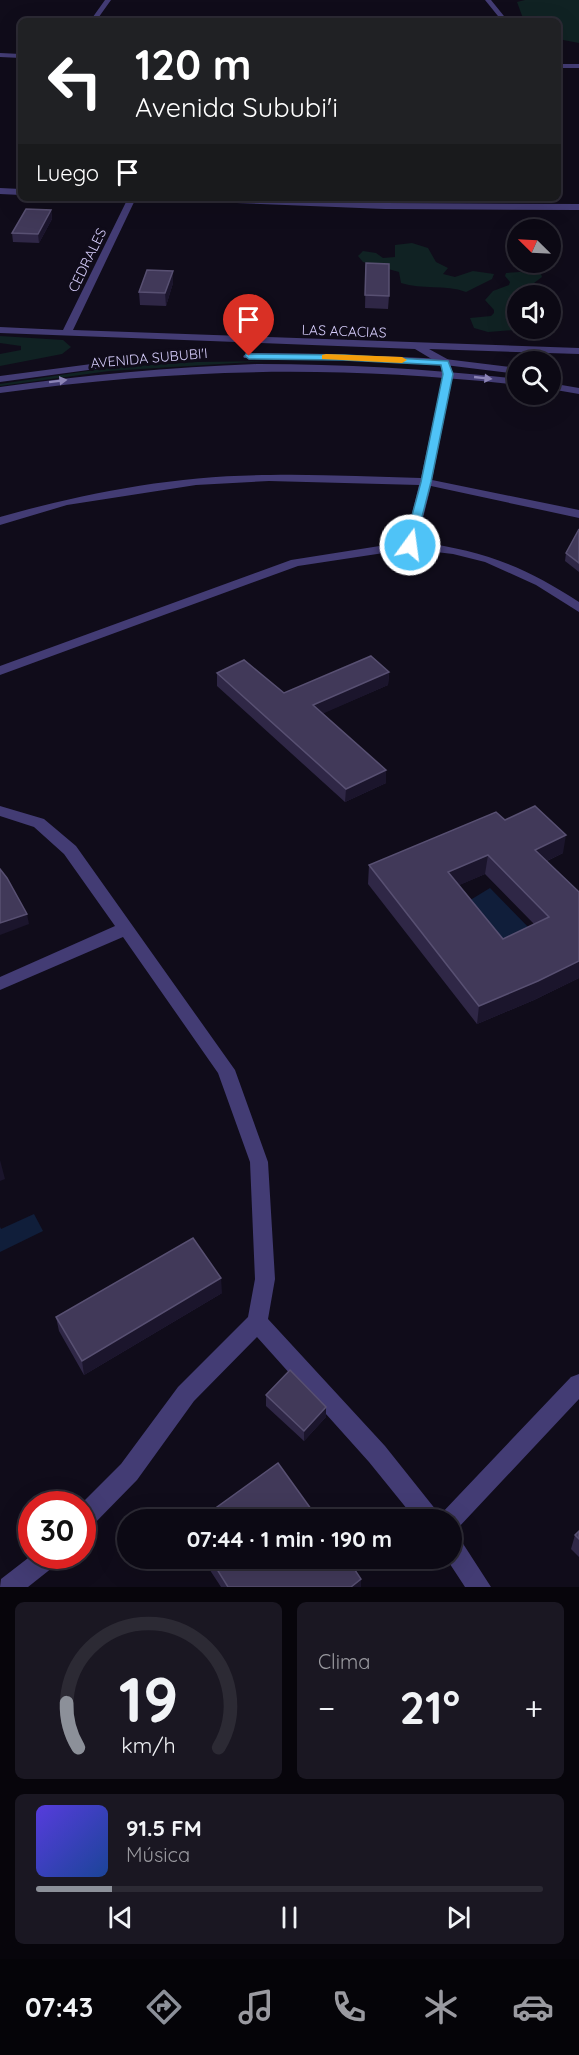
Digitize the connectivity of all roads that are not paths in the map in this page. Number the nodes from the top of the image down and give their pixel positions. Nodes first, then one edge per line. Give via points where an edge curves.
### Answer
1 (108, 0) edge
2 (488, 0) edge
3 (95, 18) edge
4 (503, 18) edge
5 (0, 56) edge
6 (18, 56) edge
7 (561, 66) edge
8 (579, 66) edge
9 (0, 191) edge
10 (18, 192) edge
11 (131, 201) edge
12 (260, 201) edge
13 (579, 207) edge
14 (0, 330) edge
15 (66, 334) junction
16 (417, 346) junction
17 (465, 348) junction
18 (579, 351) edge
19 (446, 368) junction
20 (507, 371) edge
21 (561, 378) edge
22 (0, 379) edge
23 (507, 380) edge
24 (579, 381) edge
25 (561, 388) edge
26 (0, 390) edge
27 (579, 391) edge
28 (426, 482) junction
29 (579, 514) edge
30 (0, 521) edge
31 (410, 545) junction
32 (579, 608) edge
33 (0, 671) edge
34 (0, 811) edge
35 (127, 928) junction
36 (0, 984) edge
37 (257, 1322) junction
38 (579, 1384) edge
39 (96, 1506) edge
40 (422, 1509) edge
41 (460, 1509) edge
42 (462, 1562) edge
43 (32, 1569) edge
44 (9, 1587) edge
45 (479, 1587) edge

1 - 3 street
2 - 4 street
5 - 6 street
7 - 8 street
9 - 10 street
11 - 15 street, CEDRALES
12 - 13 street
14 - 15 street, LAS ACACIAS
15 - 16 street, LAS ACACIAS
16 - 17 street, LAS ACACIAS
16 - 19 street
17 - 18 street, LAS ACACIAS
17 - 19 street
19 - 20 street, AVENIDA SUBUBI'I
19 - 22 street, AVENIDA SUBUBI'I via 287,356 231,357 108,365
19 -> 23 street, AVENIDA SUBUBI'I
26 -> 19 street, AVENIDA SUBUBI'I via 109,375 230,367
19 - 28 street
21 - 24 street
25 - 27 street
28 - 29 street
28 - 30 street via 269,478 196,482 66,502
28 - 31 street
31 - 32 street via 489,559 540,582
31 - 33 street via 295,563
34 - 35 street via 39,823 70,850
35 - 36 street
35 - 37 street via 226,1070 259,1162 265,1279
37 - 39 street via 186,1394 129,1472
37 - 40 street
38 - 41 street
42 - 45 street
43 - 44 street

